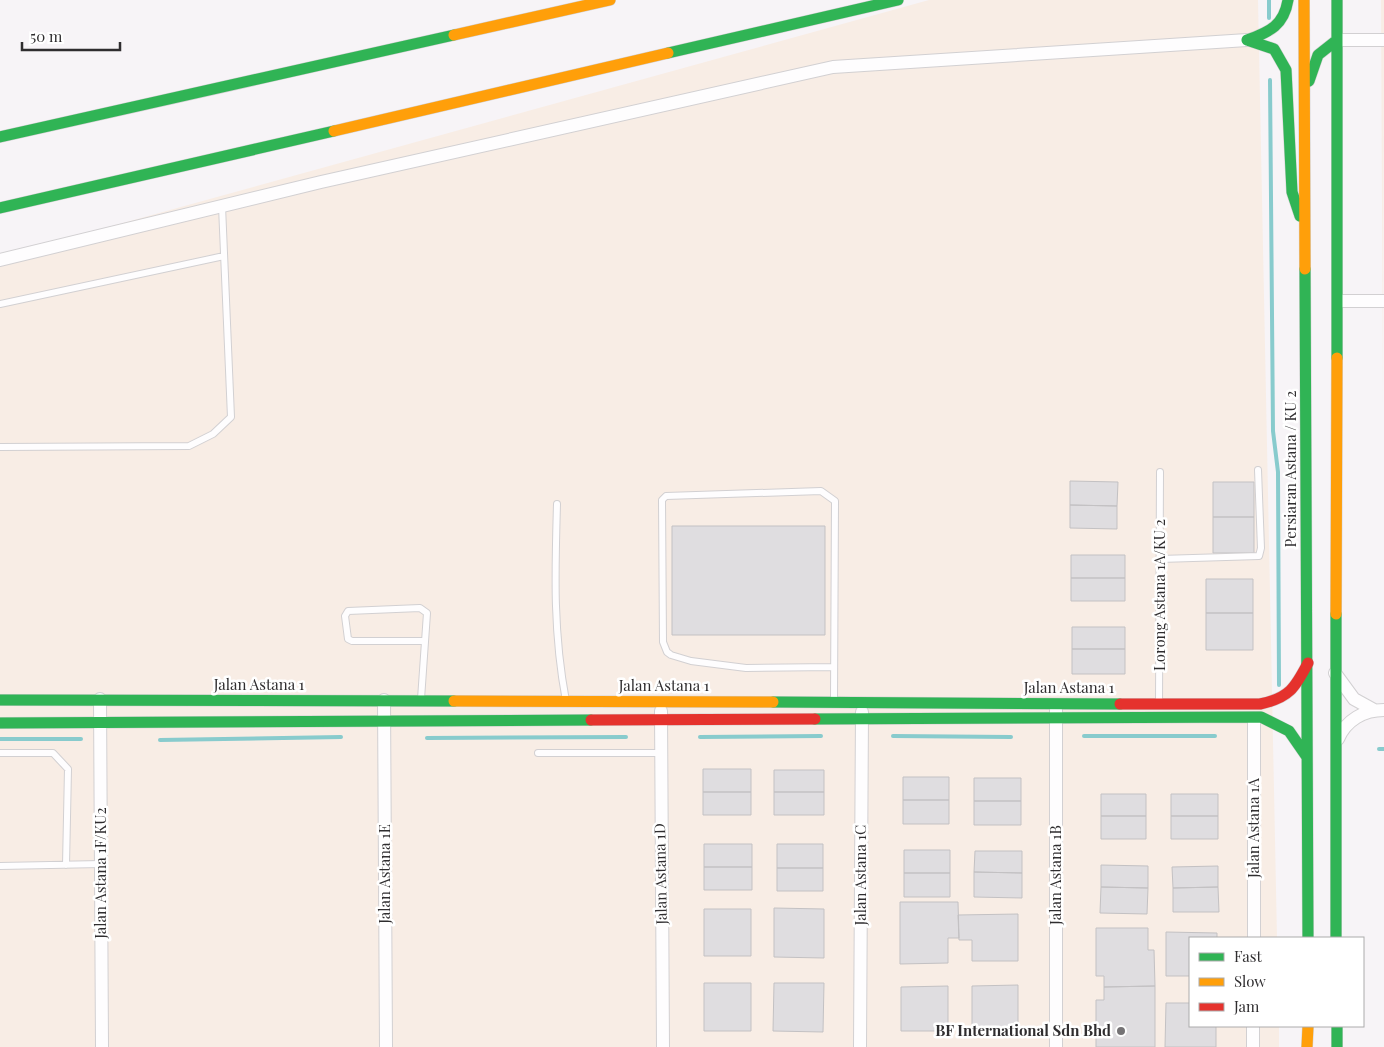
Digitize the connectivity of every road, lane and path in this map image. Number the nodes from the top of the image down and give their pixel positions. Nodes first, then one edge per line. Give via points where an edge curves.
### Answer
1 (610, 0) edge
2 (898, 0) edge
3 (1288, 0) edge
4 (1304, 0) edge
5 (1337, 0) edge
6 (1247, 40) junction
7 (1337, 40) junction
8 (1384, 40) edge
9 (1304, 98) junction
10 (0, 137) edge
11 (222, 206) junction
12 (0, 208) edge
13 (1305, 231) junction
14 (224, 256) junction
15 (0, 260) edge
16 (1384, 301) edge
17 (1338, 302) junction
18 (0, 304) edge
19 (0, 447) edge
20 (1258, 470) dead end
21 (1160, 472) dead end
22 (557, 504) dead end
23 (1160, 559) junction
24 (425, 641) junction
25 (1308, 663) junction
26 (834, 667) junction
27 (1335, 673) junction
28 (100, 699) junction
29 (0, 700) edge
30 (384, 700) junction
31 (421, 700) junction
32 (566, 701) junction
33 (661, 701) junction
34 (834, 702) junction
35 (862, 702) junction
36 (1056, 703) junction
37 (1159, 703) junction
38 (1379, 710) edge
39 (1160, 718) junction
40 (1254, 718) junction
41 (1056, 719) junction
42 (661, 720) junction
43 (862, 720) junction
44 (384, 721) junction
45 (100, 723) junction
46 (0, 724) edge
47 (0, 753) edge
48 (538, 753) dead end
49 (660, 753) junction
50 (1335, 756) junction
51 (1307, 757) junction
52 (101, 864) junction
53 (66, 865) junction
54 (0, 866) edge
55 (1254, 937) edge
56 (1308, 937) edge
57 (1336, 937) edge
58 (1253, 1027) edge
59 (1308, 1027) edge
60 (1337, 1027) edge
61 (102, 1047) edge
62 (386, 1047) edge
63 (663, 1047) edge
64 (860, 1047) edge
65 (1056, 1047) edge
66 (1253, 1047) edge
67 (1307, 1047) edge
68 (1337, 1047) edge

1 - 10 main road
2 - 12 main road
3 - 6 main road via 1282,23 1271,32
4 - 9 main road, Persiaran Astana / KU 2
5 - 7 main road
6 - 11 street via 834,67
6 - 13 main road via 1274,49 1286,70 1292,192
7 - 8 street
7 - 9 main road via 1314,62
7 - 17 main road
9 - 13 main road, Persiaran Astana / KU 2
11 - 14 lane
11 - 15 street
13 - 25 main road, Persiaran Astana / KU 2
14 - 18 lane
14 - 19 lane via 231,417 213,434 189,446
16 - 17 street
17 - 27 main road
20 - 23 lane via 1259,556
21 - 23 lane, Lorong Astana 1A/KU 2
22 - 32 lane via 554,604 557,651
23 - 37 lane, Lorong Astana 1A/KU 2
24 - 24 lane via 427,614 420,608 348,611 345,616 348,639 352,641
24 - 31 lane
25 - 37 main road, Jalan Astana 1 via 1294,691 1275,702
25 - 51 main road, Persiaran Astana / KU 2
26 - 26 lane via 746,668 677,658 667,652 663,642 662,500 666,496 821,490 830,495 835,501
26 - 34 lane
27 - 38 street via 1354,699
27 - 50 main road
28 - 29 main road, Jalan Astana 1
28 - 30 main road, Jalan Astana 1
28 - 45 street, Jalan Astana 1F/KU2
30 - 31 main road, Jalan Astana 1
30 - 44 street, Jalan Astana 1E
31 - 32 main road, Jalan Astana 1
32 - 33 main road, Jalan Astana 1
33 - 34 main road, Jalan Astana 1
33 - 42 street, Jalan Astana 1D
34 - 35 main road, Jalan Astana 1
35 - 36 main road, Jalan Astana 1
35 - 43 street, Jalan Astana 1C
36 - 37 main road, Jalan Astana 1
36 - 41 street, Jalan Astana 1B
37 - 39 lane, Lorong Astana 1A/KU 2
38 - 50 street via 1357,716 1342,728
39 - 40 main road, Jalan Astana 1
39 - 41 main road, Jalan Astana 1
40 - 51 main road, Jalan Astana 1 via 1287,728
40 - 55 street, Jalan Astana 1A
41 - 43 main road, Jalan Astana 1
41 - 65 street, Jalan Astana 1B
42 - 43 main road, Jalan Astana 1
42 - 44 main road, Jalan Astana 1
42 - 49 street, Jalan Astana 1D
43 - 64 street, Jalan Astana 1C
44 - 45 main road, Jalan Astana 1
44 - 62 street, Jalan Astana 1E
45 - 46 main road, Jalan Astana 1
45 - 52 street, Jalan Astana 1F/KU2
47 - 53 lane via 53,753 68,769
48 - 49 lane
49 - 63 street, Jalan Astana 1D
50 - 57 main road
51 - 56 main road, Persiaran Astana / KU 2
52 - 53 lane
52 - 61 street, Jalan Astana 1F/KU2
53 - 54 lane
58 - 66 street
59 - 67 main road
60 - 68 main road

